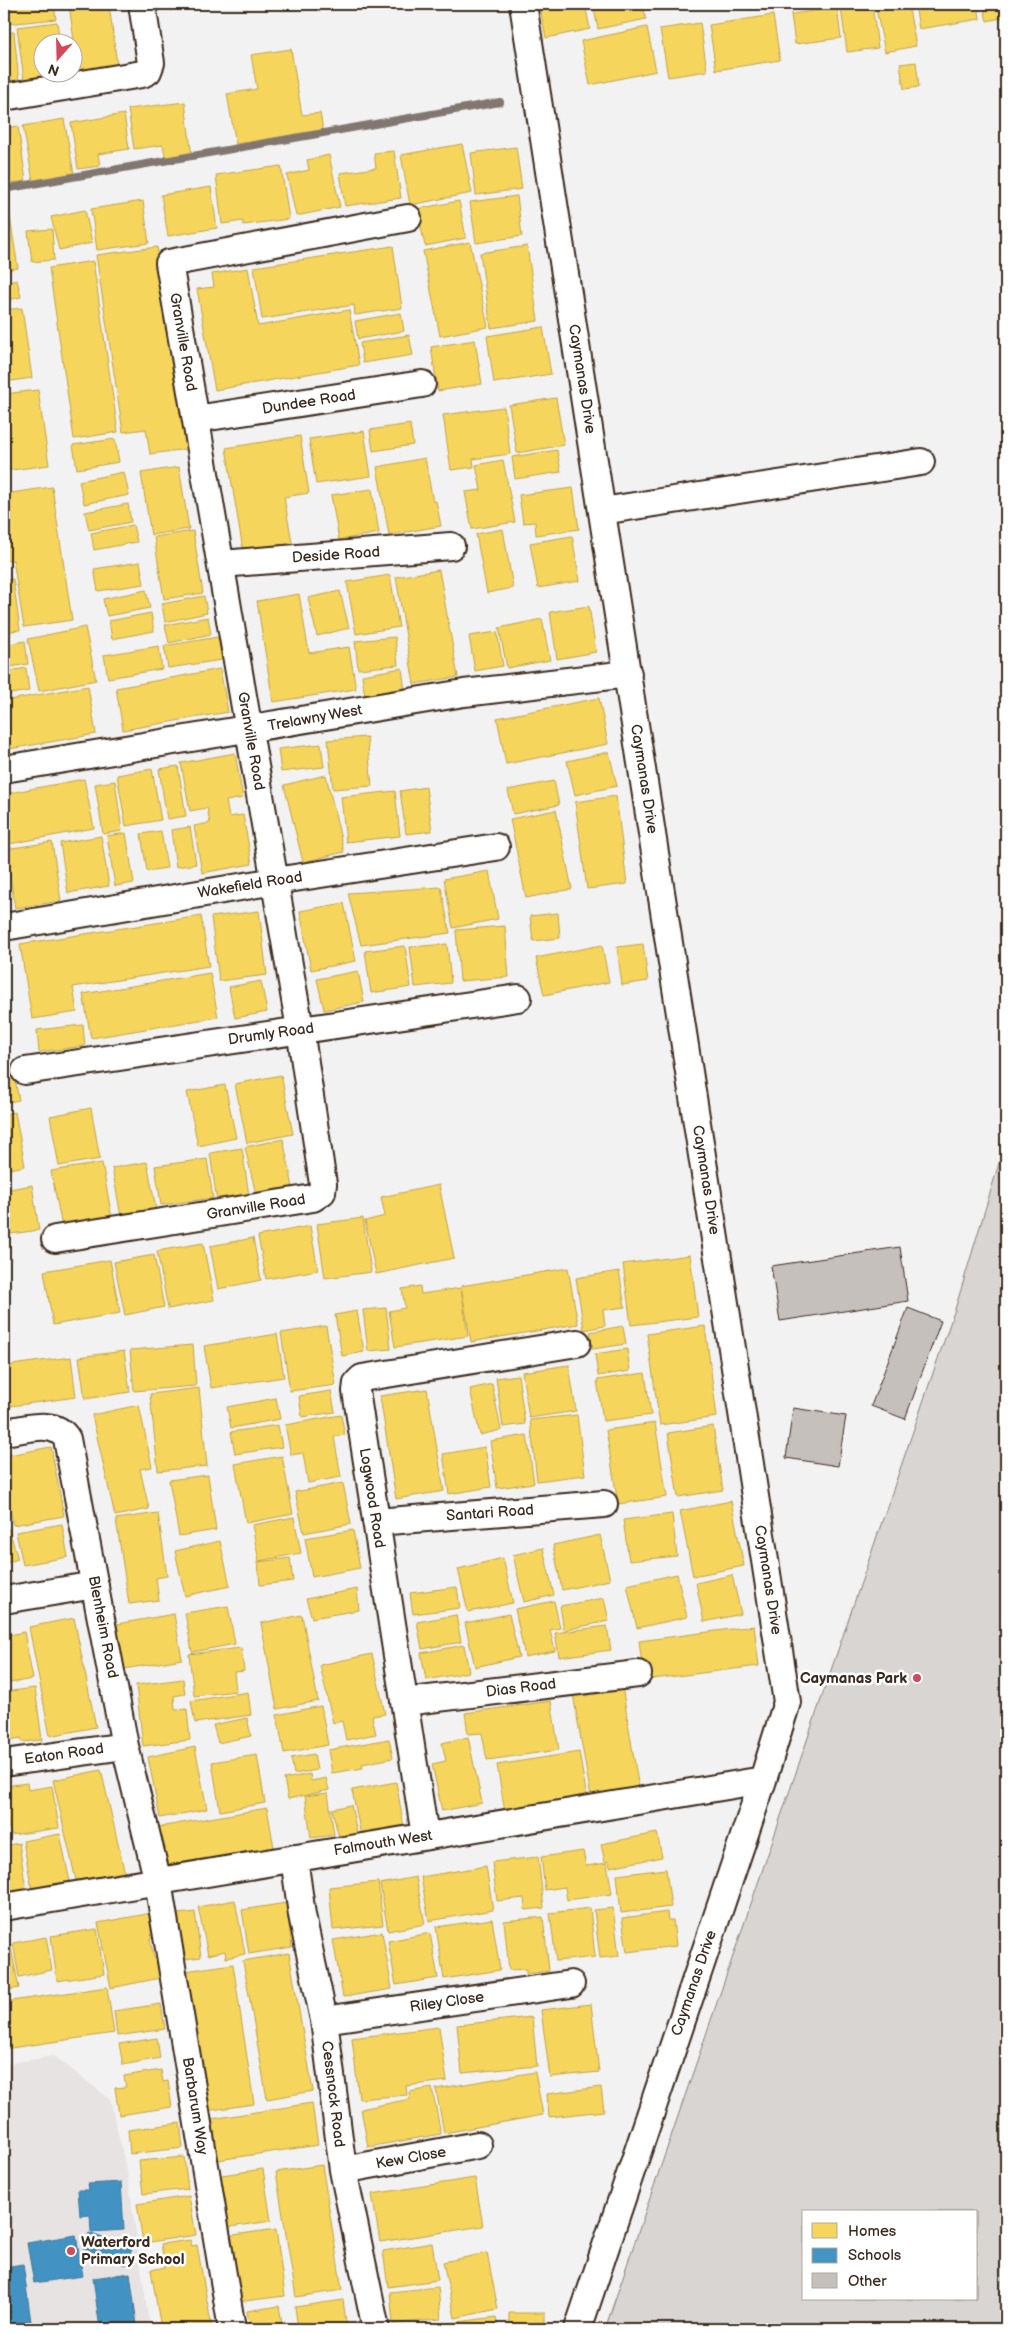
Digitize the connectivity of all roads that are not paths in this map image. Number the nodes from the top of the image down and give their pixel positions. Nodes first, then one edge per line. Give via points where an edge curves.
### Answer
1 (142, 4) edge
2 (523, 4) edge
3 (4, 97) edge
4 (408, 218) dead end
5 (422, 384) dead end
6 (196, 419) junction
7 (921, 462) dead end
8 (602, 511) junction
9 (451, 546) dead end
10 (221, 564) junction
11 (628, 674) junction
12 (249, 729) junction
13 (4, 768) edge
14 (496, 847) dead end
15 (275, 881) junction
16 (4, 927) edge
17 (518, 998) dead end
18 (300, 1029) junction
19 (25, 1071) dead end
20 (55, 1239) dead end
21 (578, 1343) dead end
22 (4, 1432) edge
23 (604, 1504) dead end
24 (376, 1522) junction
25 (95, 1585) junction
26 (4, 1600) edge
27 (638, 1674) dead end
28 (404, 1702) junction
29 (125, 1746) junction
30 (4, 1763) edge
31 (763, 1780) junction
32 (425, 1836) junction
33 (294, 1858) junction
34 (158, 1882) junction
35 (4, 1907) edge
36 (571, 1984) dead end
37 (324, 2020) junction
38 (478, 2145) dead end
39 (343, 2170) junction
40 (232, 2329) edge
41 (376, 2329) edge
42 (578, 2329) edge

1 - 3 street via 150,63 148,71
2 - 8 street, Caymanas Drive
4 - 6 street, Granville Road via 169,263
5 - 6 street, Dundee Road
6 - 10 street, Granville Road
7 - 8 street
8 - 11 street, Caymanas Drive
9 - 10 street, Deside Road
10 - 12 street, Granville Road
11 - 12 street, Trelawny West via 464,693
11 - 31 street, Caymanas Drive via 787,1702
12 - 13 street, Trelawny West
12 - 15 street, Granville Road
14 - 15 street, Wakefield Road
15 - 16 street, Wakefield Road
15 - 18 street, Granville Road
17 - 18 street, Drumly Road
18 - 19 street, Drumly Road
18 - 20 street, Granville Road via 322,1192 313,1198
21 - 24 street, Logwood Road via 362,1378 356,1391
22 - 25 street, Blenheim Road via 53,1426 62,1430 67,1439
23 - 24 street, Santari Road
24 - 28 street, Logwood Road
25 - 26 street
25 - 29 street, Blenheim Road
27 - 28 street, Dias Road
28 - 32 street, Logwood Road
29 - 30 street, Eaton Road
29 - 34 street, Blenheim Road
31 - 32 street, Falmouth West
31 - 42 street, Caymanas Drive
32 - 33 street, Falmouth West
33 - 34 street, Falmouth West
33 - 37 street, Cessnock Road via 302,1915
34 - 35 street, Falmouth West
34 - 40 street, Barbarum Way
36 - 37 street, Riley Close
37 - 39 street, Cessnock Road
38 - 39 street, Kew Close
39 - 41 street, Cessnock Road

